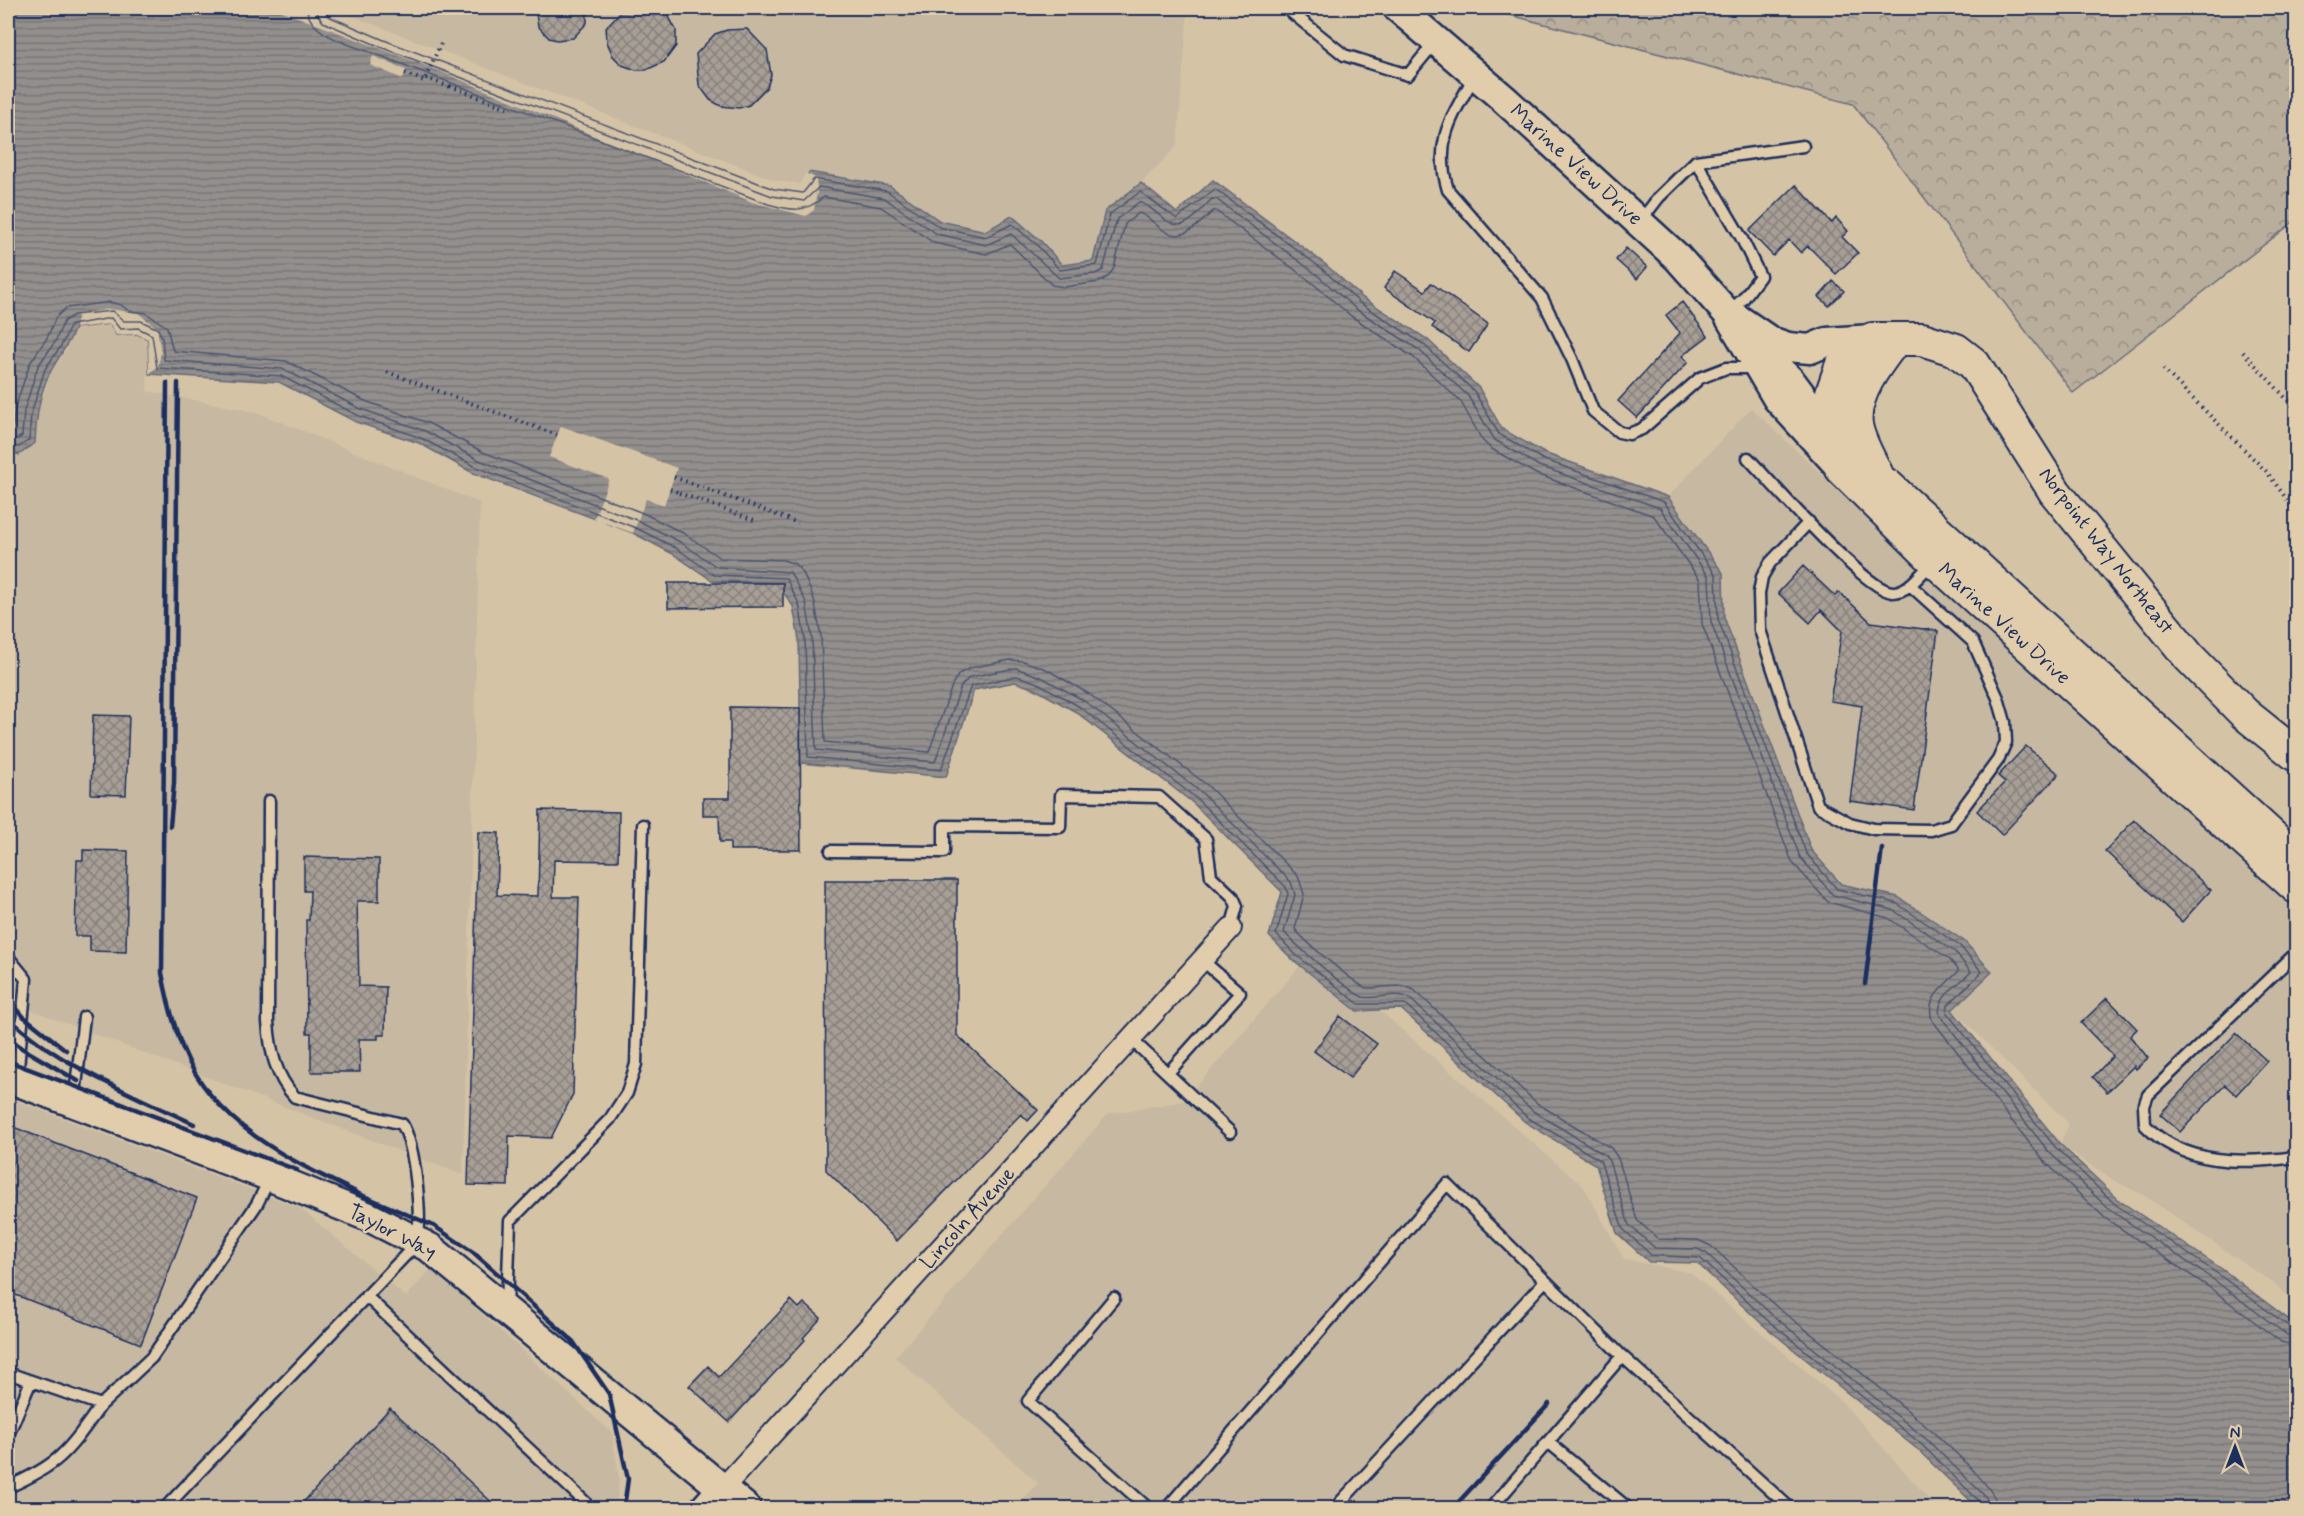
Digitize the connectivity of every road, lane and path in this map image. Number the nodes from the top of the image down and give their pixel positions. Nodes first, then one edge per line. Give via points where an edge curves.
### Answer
1 (1398, 8) edge
2 (1291, 12) dead end
3 (442, 41) dead end
4 (1437, 41) junction
5 (405, 73) dead end
6 (1475, 75) junction
7 (425, 79) junction
8 (450, 86) dead end
9 (460, 90) junction
10 (507, 108) dead end
11 (1803, 146) dead end
12 (1696, 161) junction
13 (1639, 223) junction
14 (1733, 324) junction
15 (1881, 347) junction
16 (2243, 352) dead end
17 (1759, 368) junction
18 (2163, 369) dead end
19 (387, 372) dead end
20 (1835, 379) junction
21 (1790, 380) junction
22 (2296, 409) edge
23 (1831, 434) junction
24 (557, 435) dead end
25 (1748, 458) dead end
26 (1842, 468) junction
27 (674, 477) dead end
28 (1878, 477) junction
29 (670, 489) dead end
30 (679, 493) dead end
31 (706, 502) junction
32 (2296, 512) edge
33 (754, 520) dead end
34 (1809, 522) junction
35 (798, 523) dead end
36 (1935, 561) junction
37 (1910, 585) junction
38 (2296, 755) edge
39 (269, 801) dead end
40 (643, 825) dead end
41 (831, 851) dead end
42 (2296, 858) edge
43 (2296, 887) edge
44 (1231, 928) joint
45 (2296, 953) edge
46 (8, 957) edge
47 (1202, 960) junction
48 (84, 1017) dead end
49 (1131, 1039) junction
50 (1168, 1073) junction
51 (12, 1080) edge
52 (74, 1103) junction
53 (1230, 1132) dead end
54 (2296, 1157) edge
55 (271, 1177) junction
56 (418, 1242) junction
57 (1545, 1281) junction
58 (366, 1296) junction
59 (1114, 1298) dead end
60 (507, 1311) junction
61 (1622, 1356) junction
62 (8, 1373) edge
63 (31, 1382) junction
64 (101, 1405) junction
65 (8, 1435) edge
66 (1548, 1442) junction
67 (8, 1487) edge
68 (714, 1499) edge
69 (165, 1509) edge
70 (578, 1509) edge
71 (746, 1509) edge
72 (1148, 1509) edge
73 (1167, 1509) edge
74 (1335, 1509) edge
75 (1491, 1509) edge
76 (1628, 1509) edge
77 (1790, 1509) edge

1 - 4 main road, Marine View Drive
2 - 4 lane via 1344,55 1408,75
3 - 7 path
4 - 6 main road, Marine View Drive
5 - 7 path
6 - 13 main road, Marine View Drive
6 - 17 lane via 1454,113 1442,146 1441,167 1448,190 1542,298 1593,411 1618,432 1629,434 1642,429 1700,378 1726,368
7 - 9 path
8 - 9 path
9 - 10 path
11 - 12 lane
12 - 13 lane
12 - 14 lane via 1760,276 1743,300
13 - 14 main road, Marine View Drive via 1677,257
14 - 15 main road via 1788,347 1810,349 1827,342
14 - 17 main road, Marine View Drive
14 - 21 main road, Marine View Drive
15 - 20 main road via 1858,347
15 - 28 main road via 1862,393 1856,424
15 - 38 main road, Norpoint Way Northeast via 1922,339 1956,350 1974,364 2055,492 2189,657 2245,714
16 - 22 path
17 - 26 main road, Marine View Drive via 1777,398
18 - 32 path via 2267,472
19 - 24 path
20 - 21 main road via 1807,383
20 - 23 main road via 1829,415
21 - 23 main road, Marine View Drive
23 - 26 main road
23 - 28 main road, Marine View Drive
25 - 34 lane
26 - 36 main road, Marine View Drive
27 - 35 path
28 - 42 main road, Marine View Drive
29 - 31 path
30 - 31 path
31 - 33 path
34 - 37 lane via 1852,566 1880,587 1892,592
34 - 37 lane via 1770,563 1762,577 1760,630 1818,806 1850,823 1874,829 1931,830 1950,824 1998,760 2006,742 1998,698 1973,642
36 - 37 lane
36 - 43 main road, Marine View Drive
39 - 56 lane via 271,1054 295,1097 402,1124 408,1134 414,1174 420,1219
40 - 60 lane via 636,1064 627,1093 610,1119 510,1221
41 - 44 lane via 944,852 944,826 1060,827 1061,795 1159,797 1206,839 1211,876 1237,906
44 - 47 street, Lincoln Avenue
45 - 54 lane via 2148,1095 2144,1106 2145,1125 2157,1138 2197,1156 2236,1162
46 - 51 lane via 26,979
47 - 49 street, Lincoln Avenue
47 - 50 lane via 1240,993
48 - 52 lane
49 - 50 lane
49 - 68 street, Lincoln Avenue
50 - 53 lane
51 - 52 main road, Taylor Way
52 - 55 main road, Taylor Way
55 - 56 main road, Taylor Way via 369,1217
55 - 64 lane via 257,1204 152,1357
56 - 58 lane
56 - 60 main road, Taylor Way
57 - 61 lane
57 - 73 lane via 1447,1184
57 - 74 lane
58 - 69 lane
58 - 70 lane via 585,1502
59 - 72 lane via 1028,1401
60 - 68 main road, Taylor Way
61 - 66 lane
61 - 77 lane
62 - 63 lane
63 - 64 lane
63 - 65 lane
64 - 67 lane via 56,1463
66 - 75 lane
66 - 76 lane
68 - 71 main road, Taylor Way

